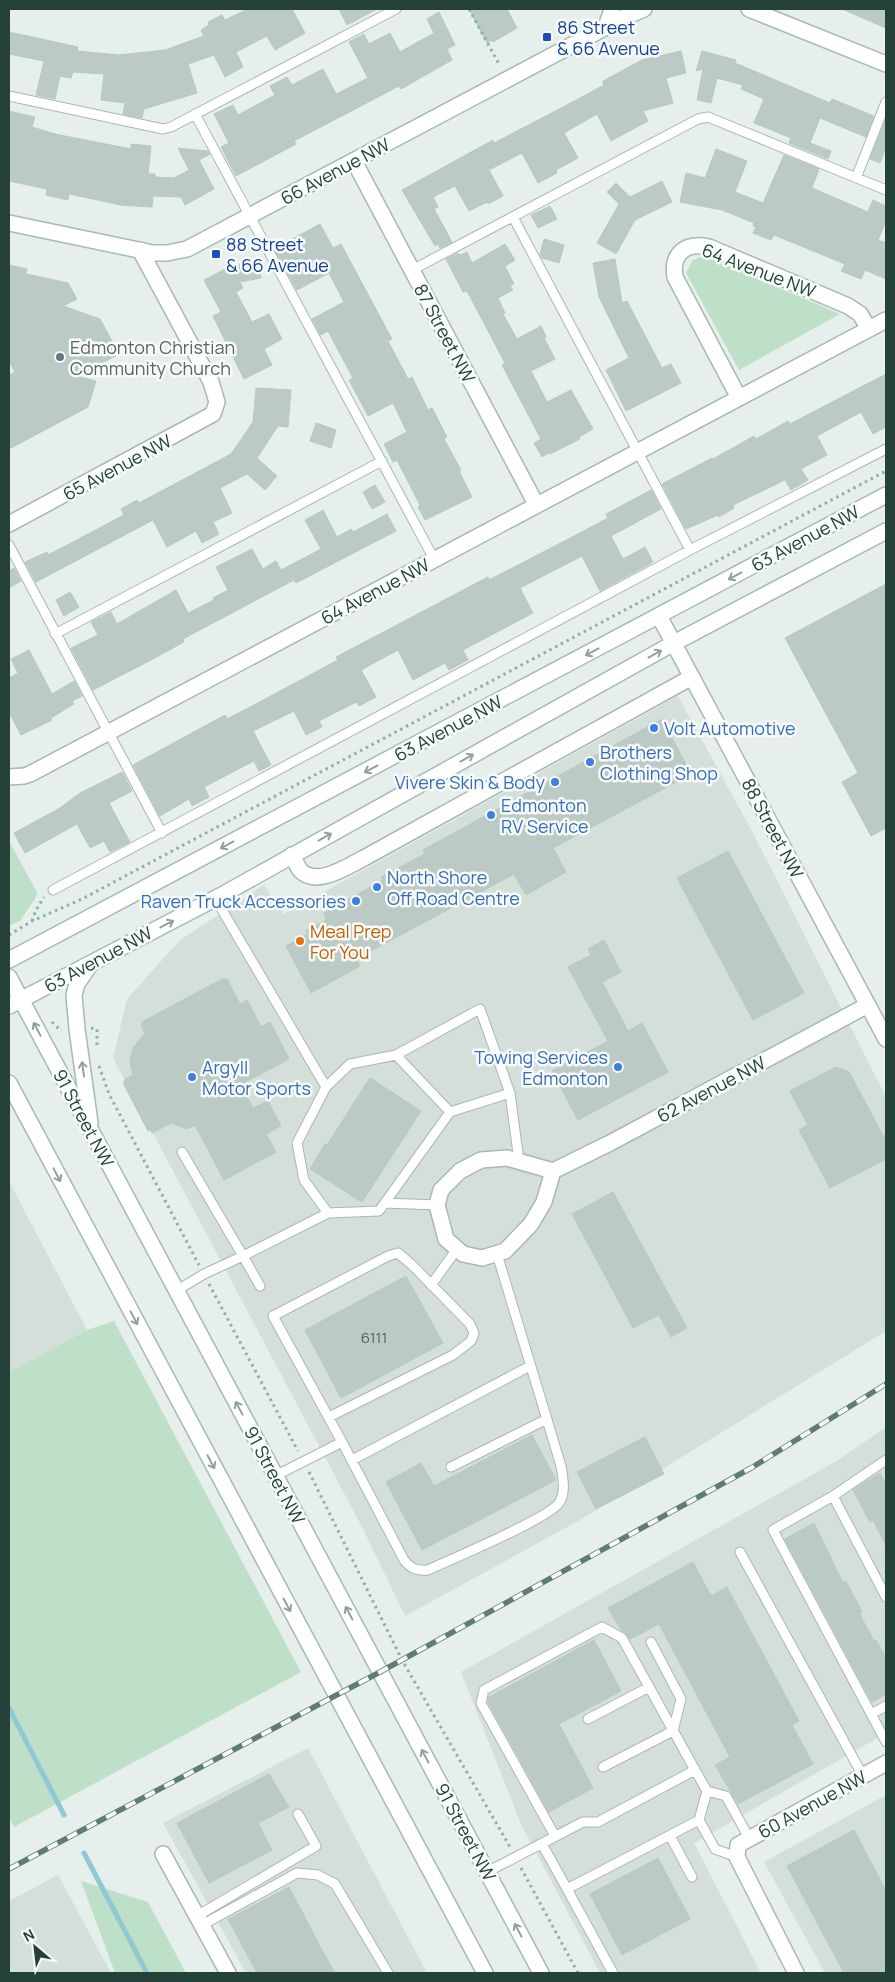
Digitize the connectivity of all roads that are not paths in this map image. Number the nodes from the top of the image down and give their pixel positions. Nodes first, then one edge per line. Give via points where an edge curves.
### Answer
1 (396, 9) edge
2 (612, 9) edge
3 (644, 9) edge
4 (749, 9) edge
5 (606, 27) junction
6 (886, 64) edge
7 (9, 96) edge
8 (886, 102) edge
9 (195, 114) junction
10 (354, 161) junction
11 (856, 178) junction
12 (886, 190) edge
13 (251, 216) junction
14 (513, 217) junction
15 (9, 223) edge
16 (140, 250) junction
17 (412, 270) junction
18 (886, 320) edge
19 (869, 329) junction
20 (739, 398) junction
21 (886, 449) edge
22 (638, 451) junction
23 (382, 461) junction
24 (886, 495) edge
25 (536, 504) junction
26 (9, 524) edge
27 (886, 530) edge
28 (9, 545) edge
29 (690, 550) junction
30 (434, 559) junction
31 (659, 616) junction
32 (55, 634) junction
33 (674, 643) junction
34 (692, 677) junction
35 (108, 732) junction
36 (9, 777) edge
37 (162, 833) junction
38 (292, 855) junction
39 (54, 890) road end
40 (215, 898) junction
41 (9, 960) edge
42 (92, 962) junction
43 (9, 977) edge
44 (15, 1003) edge
45 (868, 1005) junction
46 (886, 1039) edge
47 (396, 1055) junction
48 (9, 1083) edge
49 (326, 1087) junction
50 (510, 1093) junction
51 (9, 1106) edge
52 (450, 1112) junction
53 (34, 1132) junction
54 (92, 1135) junction
55 (182, 1152) dead end
56 (520, 1161) junction
57 (553, 1171) junction
58 (385, 1203) junction
59 (437, 1205) junction
60 (328, 1213) junction
61 (457, 1248) junction
62 (497, 1254) junction
63 (242, 1256) junction
64 (431, 1285) junction
65 (260, 1286) dead end
66 (176, 1291) junction
67 (530, 1366) junction
68 (329, 1417) junction
69 (547, 1419) junction
70 (342, 1442) junction
71 (352, 1460) junction
72 (886, 1460) edge
73 (451, 1468) dead end
74 (275, 1476) junction
75 (833, 1496) junction
76 (740, 1552) dead end
77 (886, 1597) edge
78 (651, 1642) dead end
79 (649, 1687) junction
80 (886, 1706) edge
81 (871, 1714) junction
82 (588, 1719) dead end
83 (673, 1730) junction
84 (886, 1742) edge
85 (886, 1763) edge
86 (604, 1767) dead end
87 (695, 1770) junction
88 (864, 1776) junction
89 (707, 1791) junction
90 (298, 1814) dead end
91 (699, 1820) junction
92 (556, 1836) junction
93 (670, 1836) junction
94 (542, 1844) junction
95 (741, 1847) junction
96 (163, 1854) dead end
97 (487, 1872) junction
98 (692, 1877) dead end
99 (567, 1889) junction
100 (199, 1921) junction
101 (228, 1973) edge
102 (388, 1973) edge
103 (485, 1973) edge
104 (541, 1973) edge
105 (612, 1973) edge
106 (796, 1973) edge

1 - 9 lane
2 - 5 street
3 - 5 street, 66 Avenue NW
4 - 6 street
5 - 10 street, 66 Avenue NW
7 - 9 lane via 163,129
8 - 11 lane
9 - 13 lane
10 - 13 street, 66 Avenue NW
10 - 17 street, 87 Street NW
11 - 12 lane
11 - 14 lane via 708,118 698,119
13 - 16 street, 66 Avenue NW via 187,249 160,254
13 - 23 lane
14 - 17 lane
14 - 22 lane
15 - 16 street, 66 Avenue NW
16 - 26 street, 65 Avenue NW via 211,382 217,402 214,414
17 - 25 street, 87 Street NW
18 - 19 street, 64 Avenue NW
19 - 20 street, 64 Avenue NW
19 - 20 street, 64 Avenue NW via 860,314 848,306 709,246 685,248 675,261 675,277
20 - 22 street, 64 Avenue NW
21 - 29 lane
22 - 25 street, 64 Avenue NW
22 - 29 lane
23 - 30 lane
23 - 32 lane
24 -> 31 street, 63 Avenue NW
25 - 30 street, 64 Avenue NW
27 - 33 street, 63 Avenue NW
28 - 32 lane
29 - 37 lane
30 - 35 street, 64 Avenue NW
31 - 33 street, 88 Street NW
31 -> 41 street, 63 Avenue NW
32 - 35 lane
33 - 34 street, 88 Street NW
38 -> 33 street, 63 Avenue NW
34 - 38 street via 336,872 318,877 306,874 299,869
34 - 45 street, 88 Street NW
35 - 36 street, 64 Avenue NW via 24,776
35 - 37 lane
37 - 39 lane
38 - 40 street, 63 Avenue NW
42 -> 40 street, 63 Avenue NW
40 - 49 lane
42 - 44 street, 63 Avenue NW
54 -> 42 street via 74,995 77,984
43 - 44 street, 91 Street NW
54 -> 44 street, 91 Street NW
45 - 46 street, 88 Street NW
45 - 57 street, 62 Avenue NW
47 - 49 lane via 350,1064
47 - 50 lane via 480,1009
47 - 52 lane
48 - 53 street
49 - 60 lane via 297,1143 304,1180
50 - 52 lane
50 - 56 lane
51 - 53 street
52 - 58 lane
53 -> 103 street
54 - 66 street, 91 Street NW
55 - 63 lane
56 - 57 street
56 - 59 street via 506,1158 481,1160 460,1171 441,1190
57 - 62 street via 544,1202 531,1224 505,1251
58 - 59 lane
58 - 60 lane via 379,1211
59 - 61 street via 446,1239
60 - 63 lane
61 - 62 street via 464,1254 482,1258
61 - 64 lane
62 - 67 lane
63 - 65 lane
63 - 66 lane
64 - 68 lane via 470,1324 474,1333 471,1341 453,1355
64 - 68 lane via 398,1253 273,1316
74 -> 66 street, 91 Street NW
67 - 69 lane
67 - 71 lane
68 - 70 lane
69 - 71 lane via 564,1483 558,1505 546,1514 428,1570 419,1571 404,1560
69 - 73 lane
70 - 71 lane
70 - 74 lane
72 - 75 lane
97 -> 74 street, 91 Street NW
75 - 77 lane
75 - 81 lane via 773,1530
76 - 88 lane
78 - 83 lane via 680,1699
79 - 82 lane
79 - 83 lane
79 - 92 lane via 622,1638 602,1627 484,1690 481,1703
80 - 81 lane
81 - 84 lane
83 - 86 lane
83 - 87 lane
85 - 88 street, 60 Avenue NW
87 - 89 lane
87 - 92 lane via 598,1822 582,1822
88 - 95 street, 60 Avenue NW
89 - 91 lane
89 - 95 lane via 726,1796
90 - 100 lane via 316,1846
91 - 93 lane
91 - 95 lane via 715,1849
92 - 94 lane
93 - 98 lane
93 - 99 lane
94 - 97 lane
94 - 99 lane
95 - 106 street
96 - 100 street
104 -> 97 street, 91 Street NW
99 - 105 lane
100 - 101 street
100 - 102 lane via 297,1874 318,1875 335,1884

